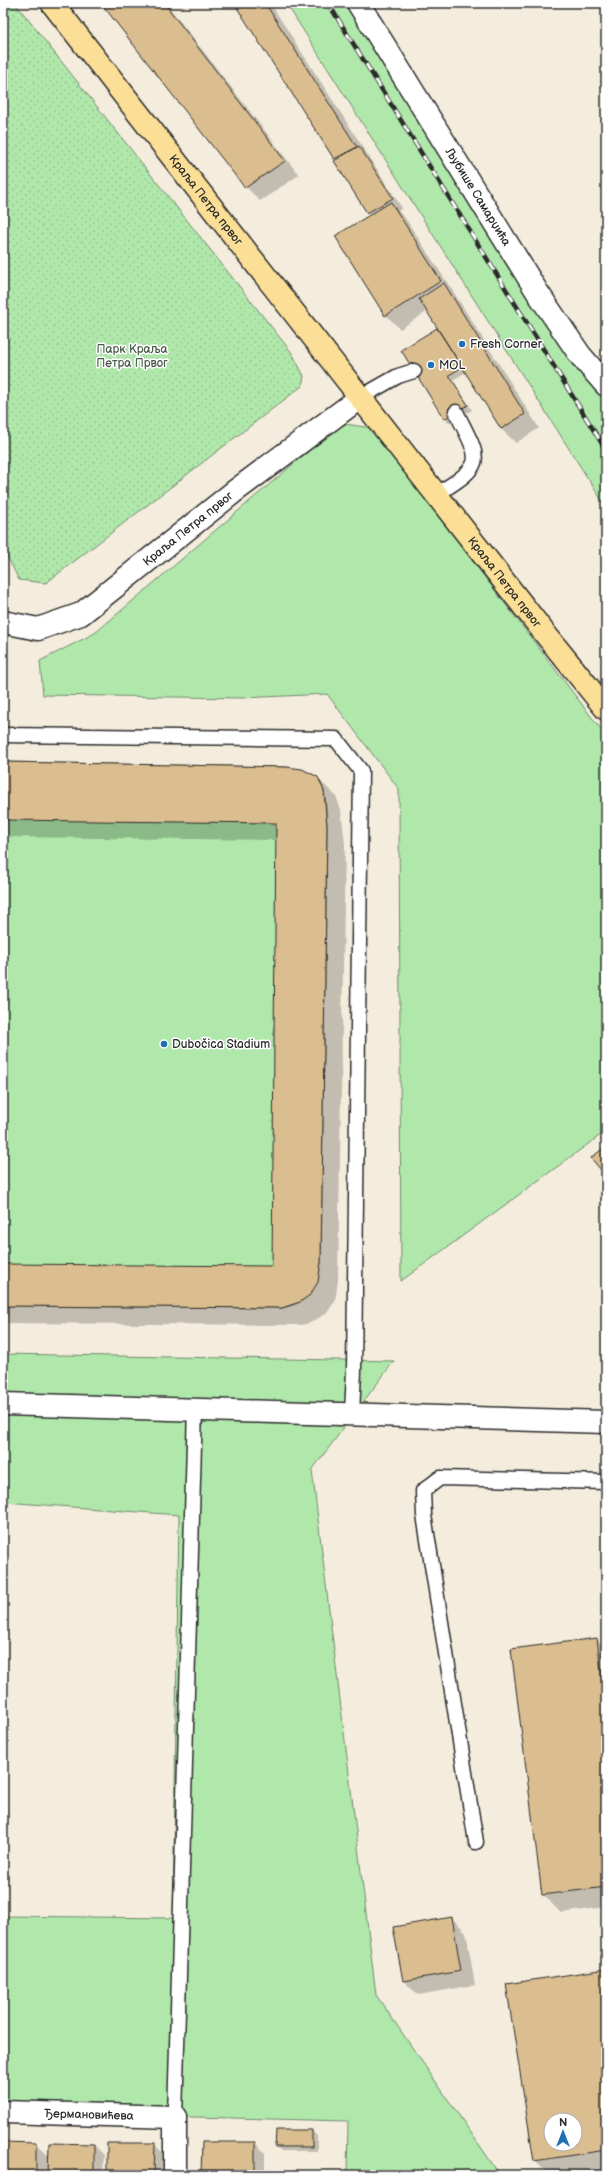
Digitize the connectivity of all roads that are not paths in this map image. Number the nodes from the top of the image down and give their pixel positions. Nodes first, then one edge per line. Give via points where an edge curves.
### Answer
1 (52, 3) edge
2 (358, 3) edge
3 (414, 371) dead end
4 (606, 385) edge
5 (361, 397) junction
6 (456, 412) dead end
7 (436, 494) junction
8 (3, 622) edge
9 (606, 709) edge
10 (3, 735) edge
11 (3, 1404) edge
12 (195, 1408) junction
13 (352, 1414) junction
14 (606, 1422) edge
15 (606, 1482) edge
16 (476, 1842) dead end
17 (3, 2112) edge
18 (175, 2117) junction
19 (175, 2175) edge

1 - 5 main road, Краља Петра првог
2 - 4 street, Љубише Самарџића via 538,293 580,355
3 - 5 lane via 398,376
5 - 7 main road, Краља Петра првог
5 - 8 street, Краља Петра првог via 235,491 81,614 38,629
6 - 7 lane via 475,451 474,462 471,470 461,479
7 - 9 main road, Краља Петра првог
10 - 13 lane via 336,739 361,771
11 - 12 street
12 - 13 street
12 - 18 lane
13 - 14 street
15 - 16 lane via 440,1478 423,1491 424,1515
17 - 18 street, Ђермановићева
18 - 19 street

